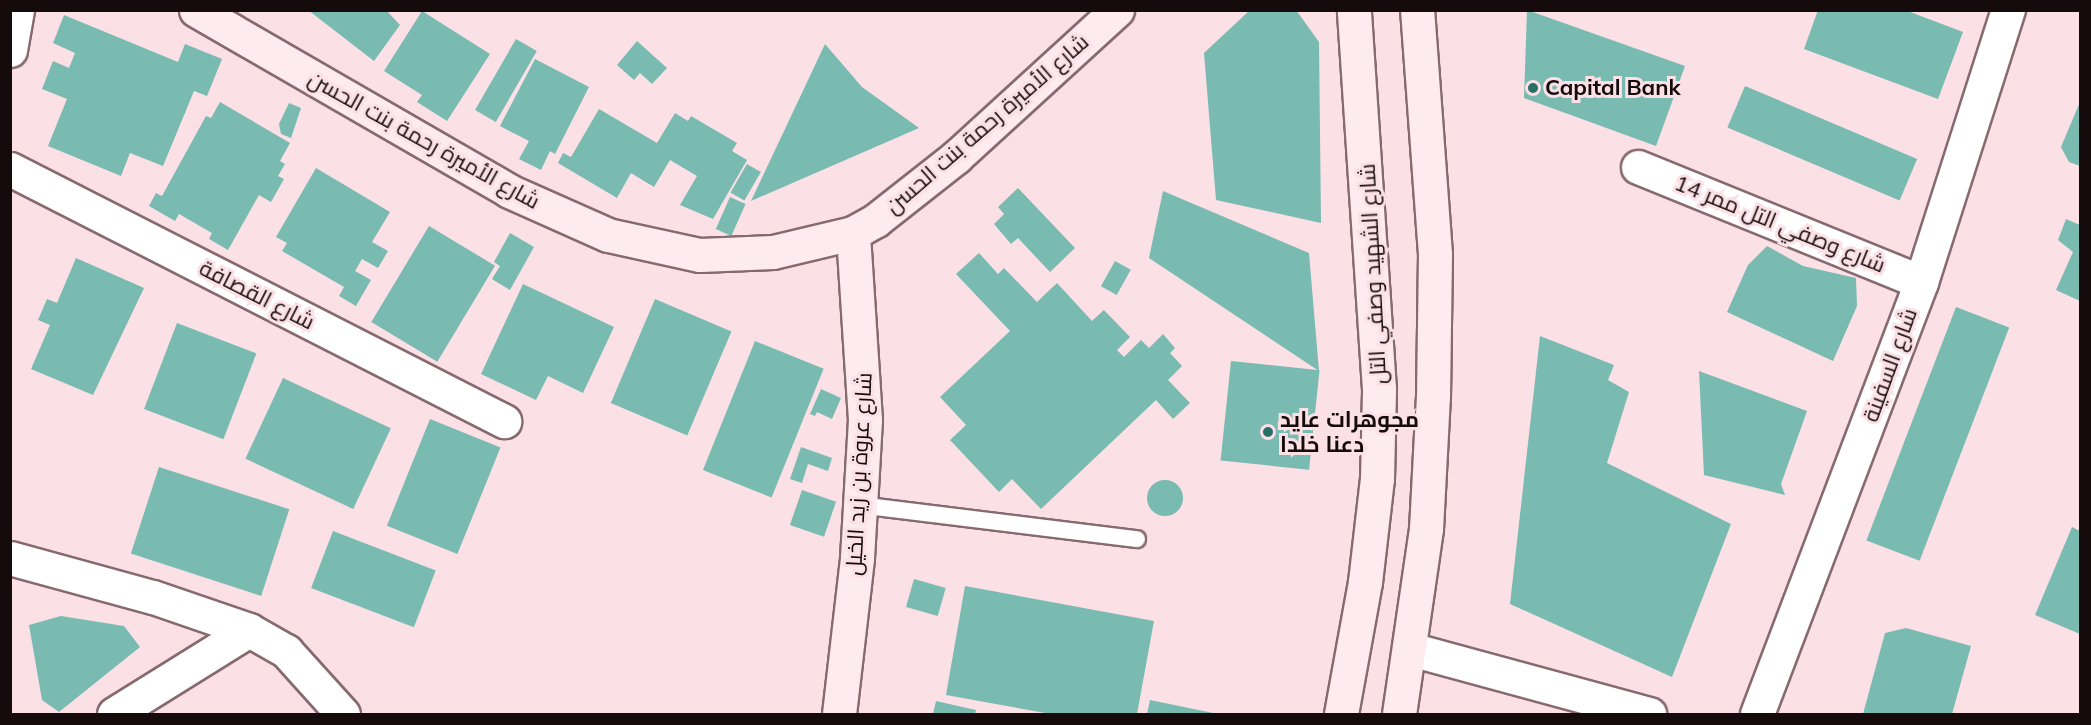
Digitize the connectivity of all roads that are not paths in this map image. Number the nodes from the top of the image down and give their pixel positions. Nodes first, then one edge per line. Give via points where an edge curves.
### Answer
1 (17, 10) edge
2 (196, 10) edge
3 (1117, 10) edge
4 (1354, 10) edge
5 (1417, 10) edge
6 (2008, 10) edge
7 (10, 50) edge
8 (1638, 167) dead end
9 (10, 168) edge
10 (853, 233) junction
11 (1921, 282) junction
12 (504, 421) dead end
13 (859, 505) junction
14 (1137, 539) dead end
15 (10, 558) edge
16 (249, 630) junction
17 (1410, 649) junction
18 (114, 714) edge
19 (343, 714) edge
20 (839, 714) edge
21 (1341, 714) edge
22 (1399, 714) edge
23 (1649, 714) edge
24 (1757, 714) edge

1 - 7 street
2 - 10 street, شارع الأميرة رحمة بنت الحسن via 443,156 608,235 659,249 723,255 773,252
3 - 10 street, شارع الأميرة رحمة بنت الحسن via 956,157 898,204
4 - 21 street, شارع الشهيد وصفي التل via 1379,389 1377,479 1365,582
5 - 17 street via 1435,254 1434,373 1426,529
6 - 11 street, شارع السفينة
8 - 11 street, شارع وصفي التل ممر 14
9 - 12 street, شارع القصافة
10 - 13 street, شارع عروة بن زيد الخيل via 865,375
11 - 24 street, شارع السفينة
13 - 14 lane
13 - 20 street, شارع عروة بن زيد الخيل
15 - 16 street via 153,597
16 - 18 street
16 - 19 street via 286,651
17 - 22 street
17 - 23 street

